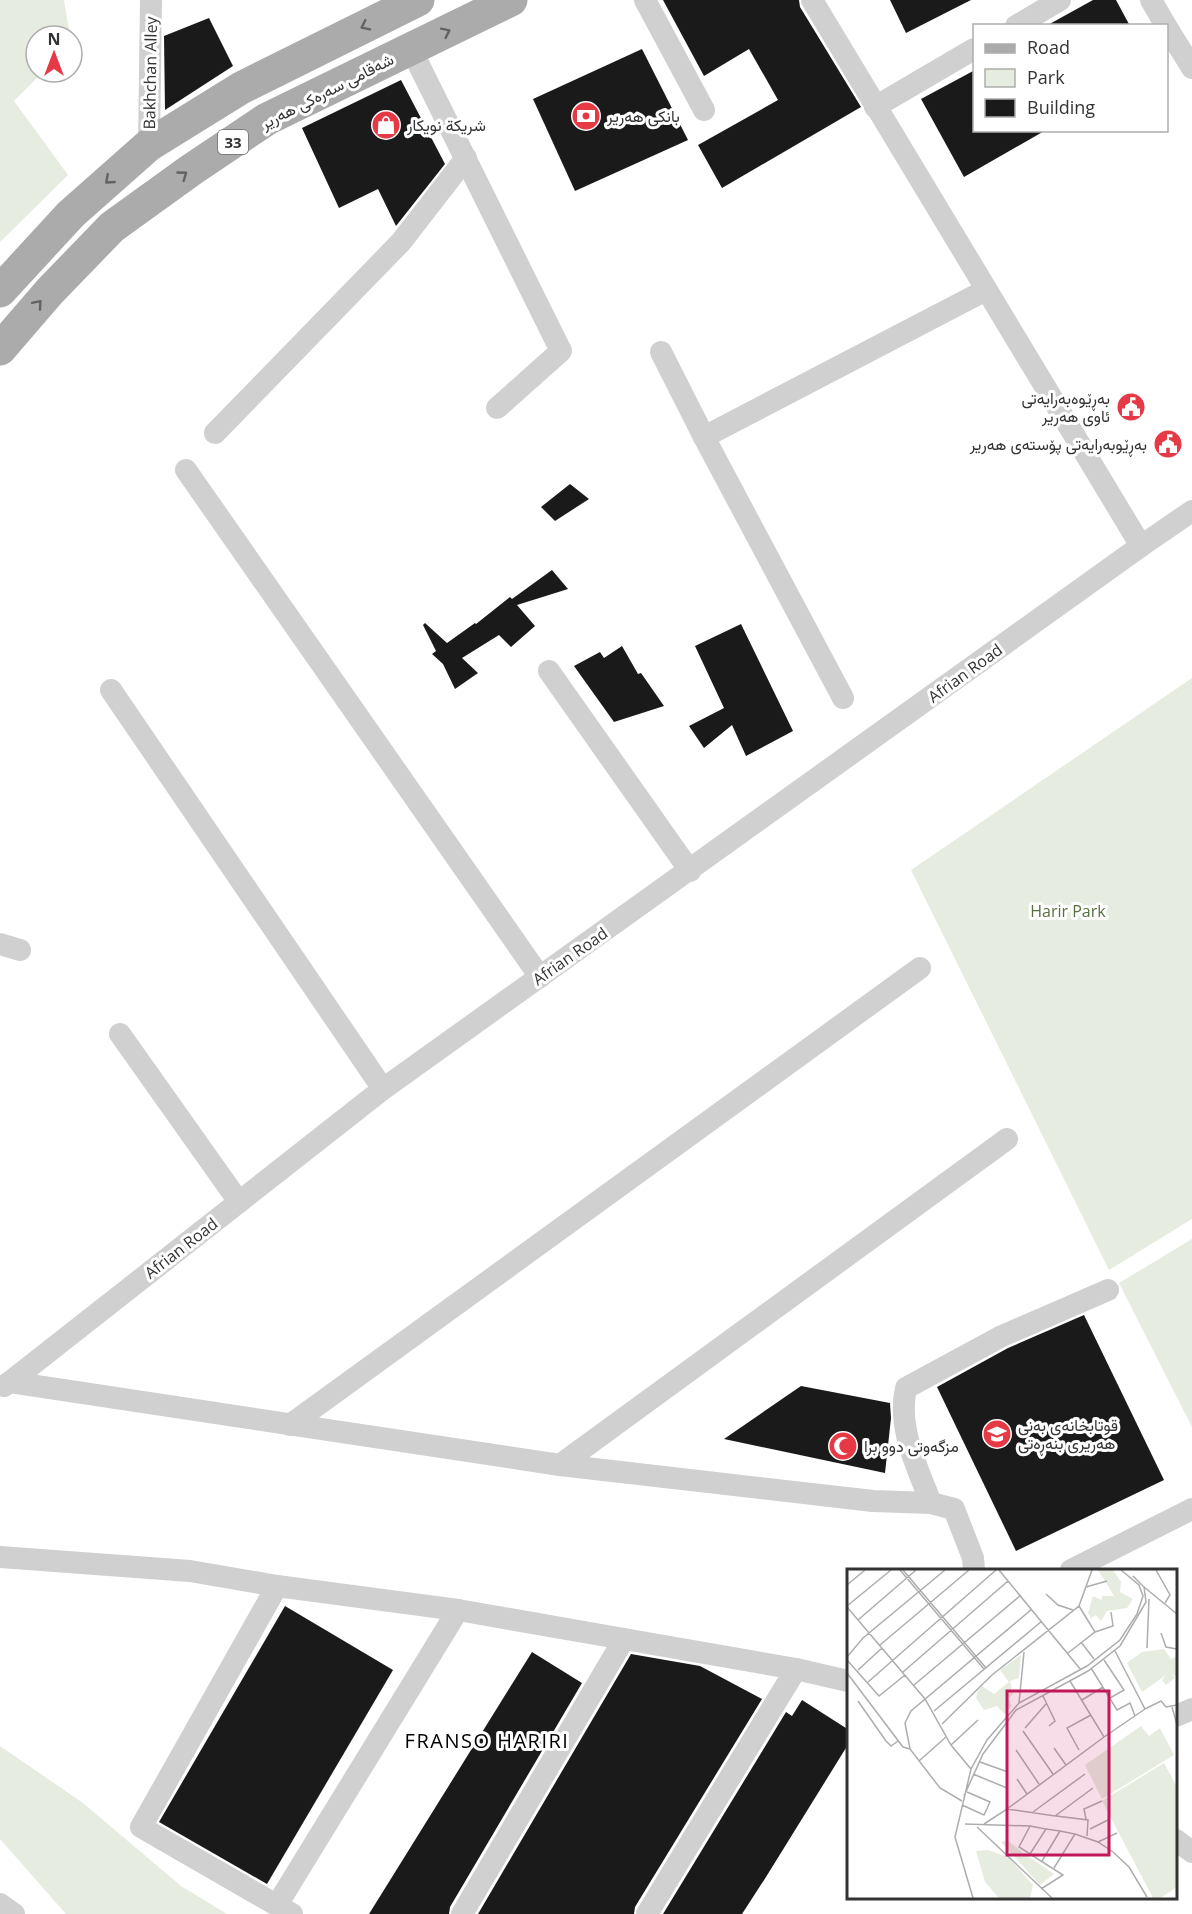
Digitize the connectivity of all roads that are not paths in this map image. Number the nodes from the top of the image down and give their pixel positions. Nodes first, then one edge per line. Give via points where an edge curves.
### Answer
1 (151, 0) edge
2 (418, 0) edge
3 (511, 0) edge
4 (645, 0) edge
5 (812, 0) edge
6 (1060, 0) edge
7 (1151, 0) edge
8 (1019, 24) edge
9 (1165, 24) edge
10 (1168, 29) edge
11 (411, 49) junction
12 (973, 50) edge
13 (1192, 68) edge
14 (875, 106) junction
15 (704, 110) dead end
16 (149, 146) junction
17 (466, 158) junction
18 (986, 290) junction
19 (0, 291) edge
20 (0, 349) edge
21 (661, 352) dead end
22 (497, 408) dead end
23 (216, 433) dead end
24 (704, 437) junction
25 (186, 470) dead end
26 (1192, 511) edge
27 (1141, 546) junction
28 (549, 672) dead end
29 (111, 690) dead end
30 (843, 698) dead end
31 (690, 871) junction
32 (920, 969) dead end
33 (540, 977) junction
34 (120, 1034) dead end
35 (383, 1089) junction
36 (1007, 1139) dead end
37 (239, 1202) junction
38 (1108, 1290) dead end
39 (5, 1385) edge
40 (290, 1425) junction
41 (560, 1466) junction
42 (931, 1503) junction
43 (1192, 1509) edge
44 (0, 1557) edge
45 (974, 1569) edge
46 (1073, 1569) edge
47 (276, 1586) junction
48 (458, 1610) junction
49 (624, 1639) junction
50 (796, 1669) junction
51 (847, 1681) edge
52 (1192, 1709) edge
53 (1177, 1716) edge
54 (1177, 1841) edge
55 (1192, 1852) edge
56 (0, 1905) edge
57 (284, 1909) edge
58 (14, 1914) edge
59 (462, 1914) edge
60 (647, 1914) edge

1 - 16 street, Bakhchan Alley
2 -> 16 main road, 33 via 241,88
11 -> 3 main road, شەقامی سەرەکی هەریر / 33
4 - 15 street
5 - 14 street
6 - 8 street
7 - 9 street
10 - 13 street
11 - 17 street
20 -> 11 main road, شەقامی سەرەکی هەریر / 33 via 112,227 267,119
12 - 14 street
14 - 18 street
16 -> 19 main road, 33 via 71,214
17 - 22 street via 561,351
17 - 23 street via 401,242
18 - 24 street
18 - 27 street
21 - 24 street
24 - 30 street
25 - 33 street
26 - 27 street, Afrian Road
27 - 31 street, Afrian Road
28 - 31 street
29 - 35 street
31 - 33 street, Afrian Road
32 - 40 street
33 - 35 street, Afrian Road
34 - 37 street
35 - 37 street, Afrian Road
36 - 41 street
37 - 39 street, Afrian Road
38 - 42 street via 1002,1336 906,1388 902,1404 909,1446
39 - 40 street
40 - 41 street
41 - 42 street via 873,1501
42 - 45 street via 954,1509
43 - 46 street
44 - 47 street via 190,1571
47 - 48 street
47 - 57 street via 141,1827
48 - 49 street
48 - 57 street
49 - 50 street
49 - 59 street
50 - 51 street
50 - 60 street
52 - 53 street
54 - 55 street
56 - 58 street

